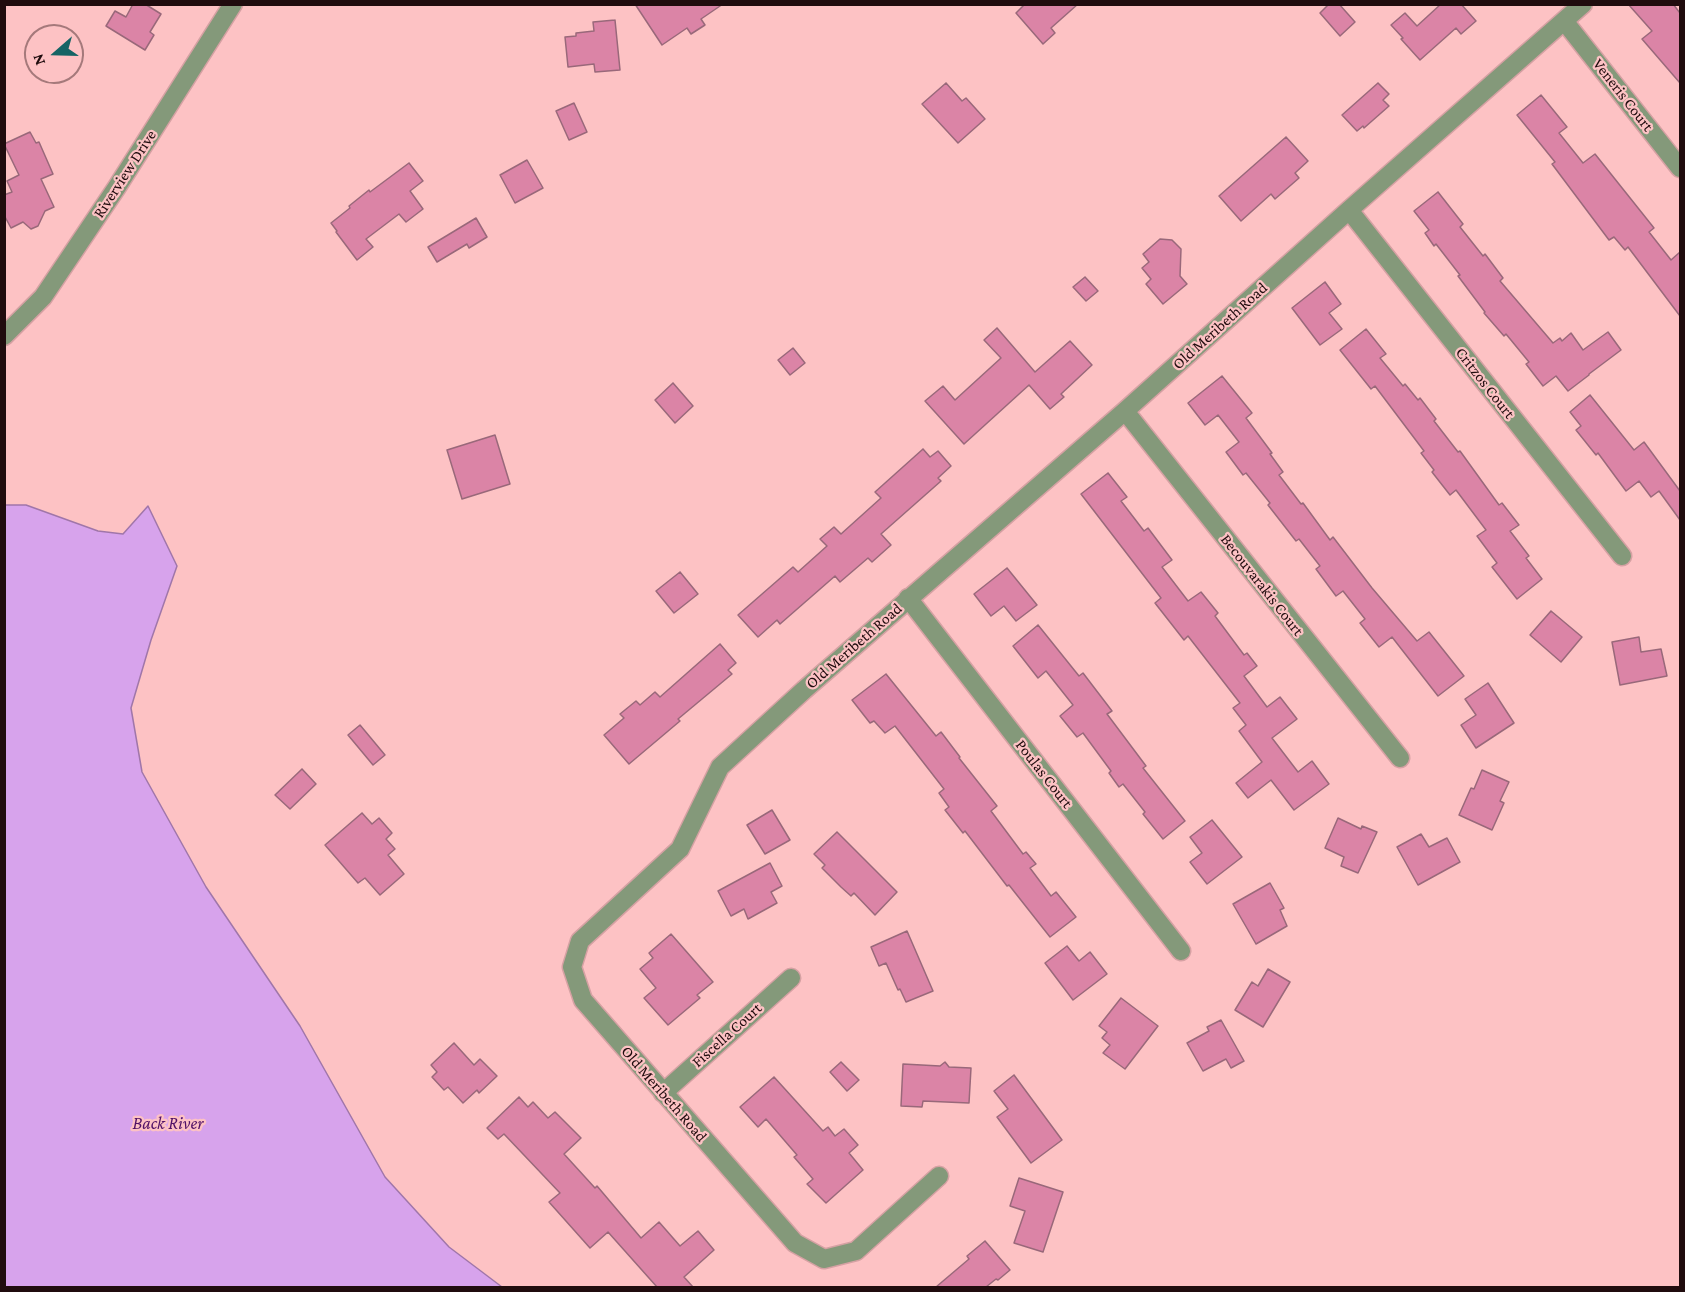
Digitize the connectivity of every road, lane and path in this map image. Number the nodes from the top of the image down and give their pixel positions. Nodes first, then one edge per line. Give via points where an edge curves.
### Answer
1 (233, 4) edge
2 (1583, 4) edge
3 (1565, 22) junction
4 (1680, 168) edge
5 (1349, 210) junction
6 (4, 336) edge
7 (1125, 411) junction
8 (1622, 556) dead end
9 (908, 598) junction
10 (1400, 758) dead end
11 (1181, 951) dead end
12 (791, 978) dead end
13 (663, 1093) junction
14 (939, 1176) dead end

1 - 6 street, Riverview Drive via 43,297
2 - 3 street, Old Meribeth Road
3 - 4 street, Veneris Court
3 - 5 street, Old Meribeth Road
5 - 7 street, Old Meribeth Road
5 - 8 street, Critzos Court
7 - 9 street, Old Meribeth Road
7 - 10 street, Becouvarakis Court
9 - 11 street, Poulas Court
9 - 13 street, Old Meribeth Road via 720,767 680,849 580,941 572,967 583,1000
12 - 13 street, Fiscella Court
13 - 14 street, Old Meribeth Road via 795,1243 824,1259 856,1251

